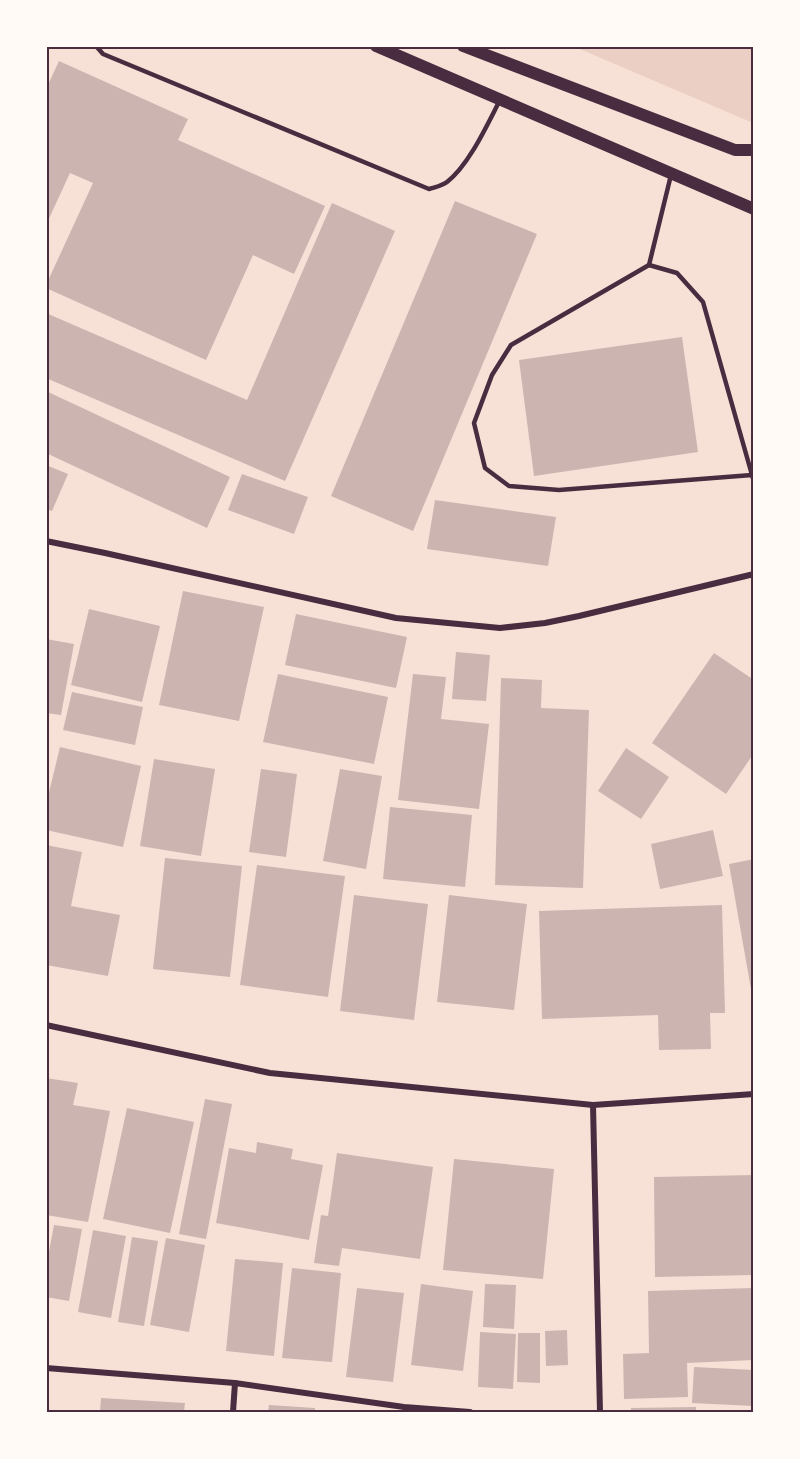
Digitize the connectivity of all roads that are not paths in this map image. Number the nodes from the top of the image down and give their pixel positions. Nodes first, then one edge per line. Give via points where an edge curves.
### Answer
1 (96, 46) edge
2 (376, 46) edge
3 (463, 46) edge
4 (500, 100) junction
5 (753, 150) edge
6 (671, 174) junction
7 (753, 209) edge
8 (649, 266) junction
9 (752, 475) junction
10 (753, 482) edge
11 (46, 541) edge
12 (753, 574) edge
13 (46, 1025) edge
14 (753, 1094) edge
15 (593, 1105) junction
16 (46, 1368) edge
17 (235, 1383) junction
18 (404, 1410) edge
19 (233, 1413) edge
20 (470, 1413) edge
21 (600, 1413) edge

1 - 4 lane via 103,54 429,189 445,184 457,173
2 - 4 main road
3 - 5 main road via 735,150
4 - 6 main road
6 - 7 main road
6 - 8 lane
8 - 9 lane via 678,273 703,302
8 - 9 lane via 511,345 492,375 474,423 485,468 509,486 559,490
9 - 10 lane
11 - 12 street via 396,618 500,628 579,616
13 - 15 street via 270,1073
14 - 15 street
15 - 21 street
16 - 17 street
17 - 18 street
17 - 19 street
18 - 20 street

